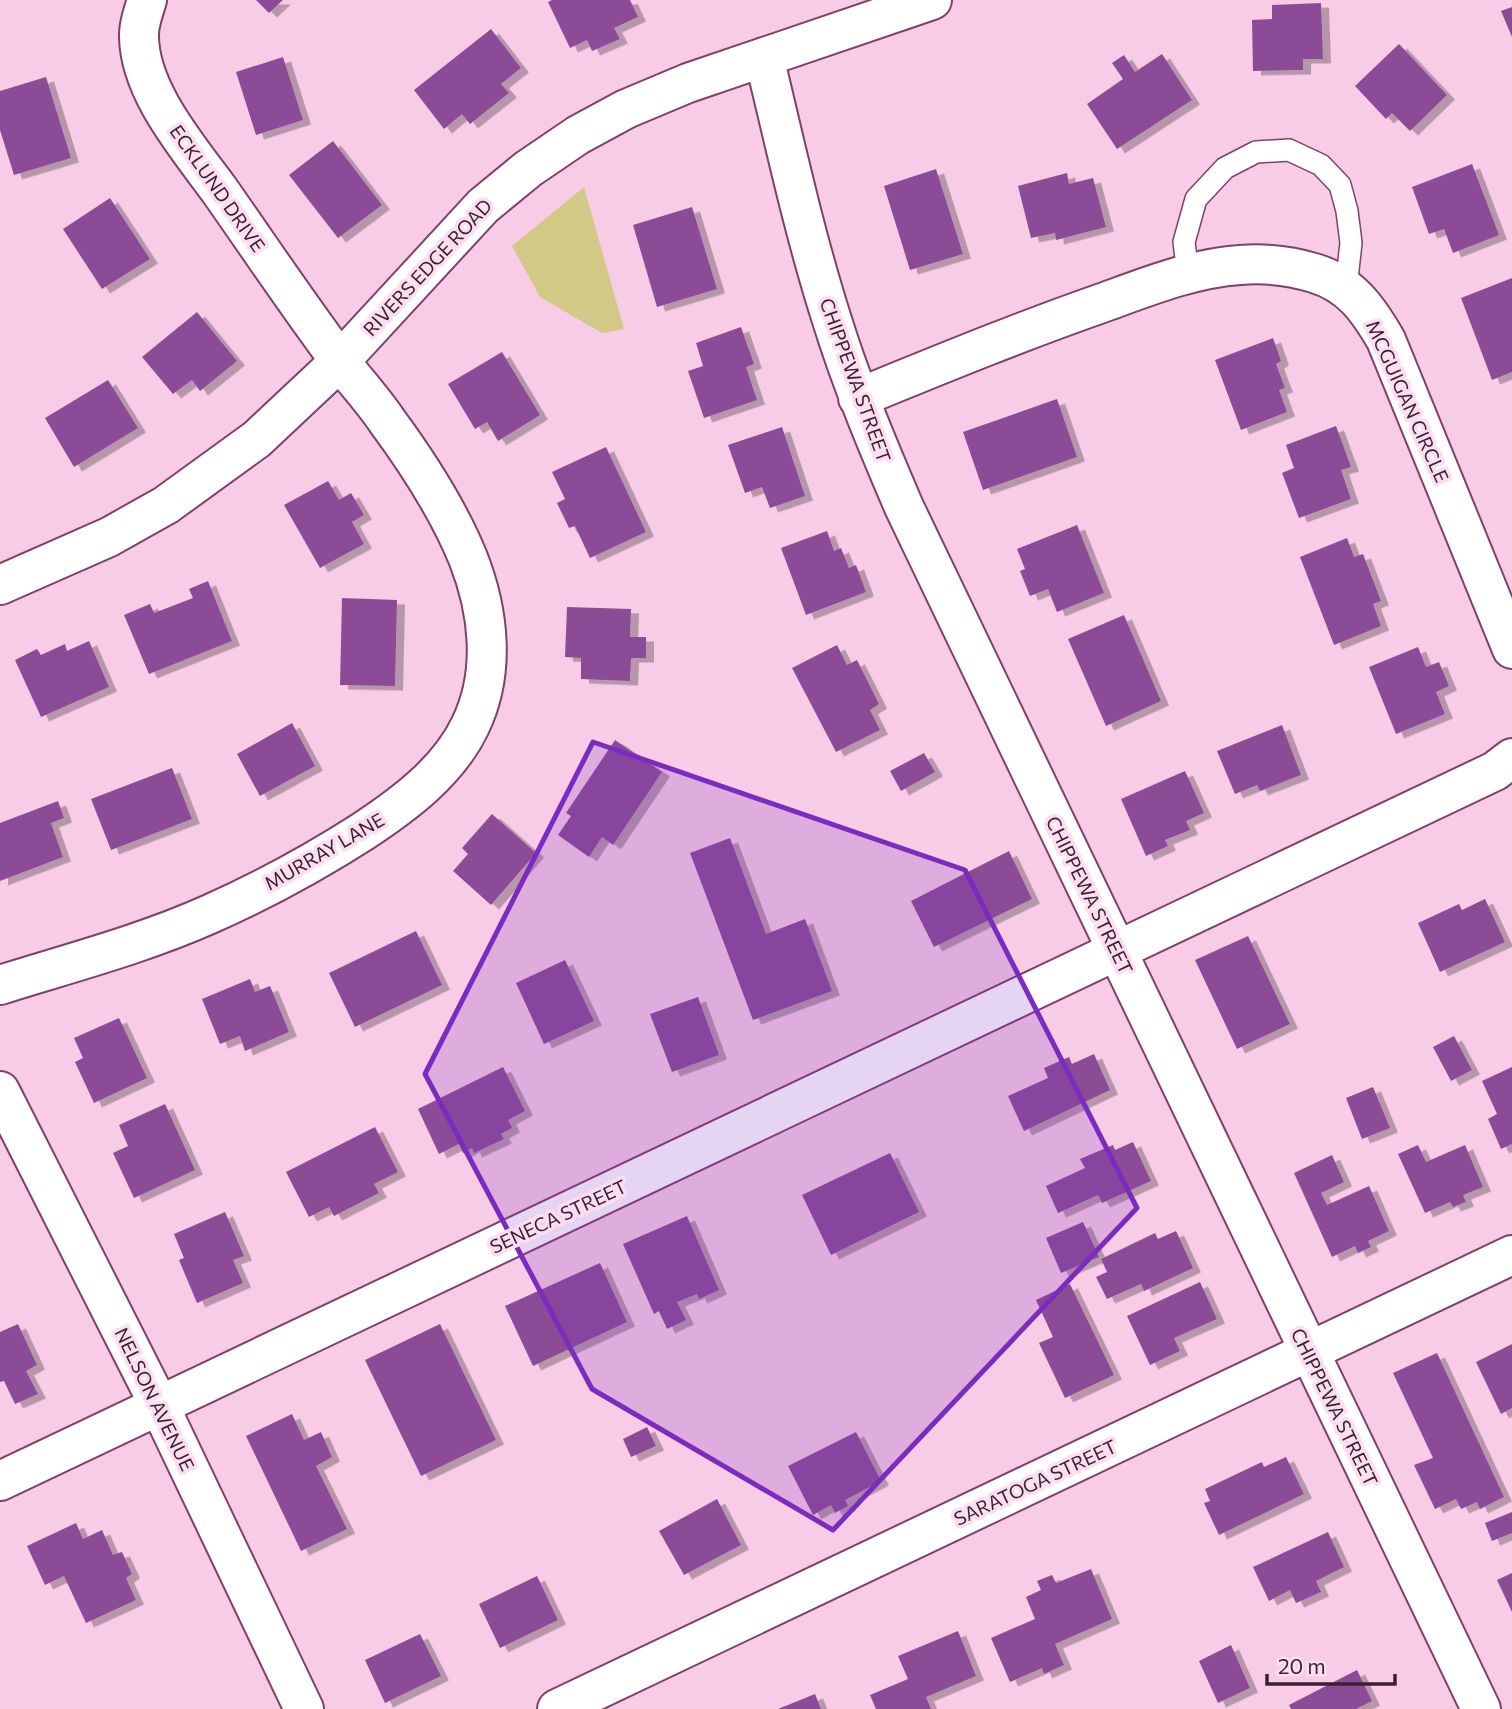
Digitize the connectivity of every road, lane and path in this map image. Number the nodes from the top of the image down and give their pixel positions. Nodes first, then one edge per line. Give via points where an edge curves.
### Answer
1 (147, 0) edge
2 (932, 0) edge
3 (764, 57) junction
4 (1188, 274) junction
5 (1346, 288) junction
6 (340, 361) junction
7 (858, 398) junction
8 (0, 585) edge
9 (1512, 649) edge
10 (1512, 758) edge
11 (1117, 952) junction
12 (0, 985) edge
13 (0, 1091) edge
14 (1512, 1255) edge
15 (1308, 1352) junction
16 (159, 1405) junction
17 (0, 1481) edge
18 (304, 1709) edge
19 (557, 1709) edge
20 (1481, 1709) edge

1 - 6 street, ECKLUND DRIVE via 139,31 143,71 164,111
2 - 3 street, RIVERS EDGE ROAD
3 - 6 street, RIVERS EDGE ROAD via 626,108 528,169 483,206
3 - 7 street, CHIPPEWA STREET via 830,316
4 - 5 street, MCGUIGAN CIRCLE via 1240,265 1282,266 1317,274
4 - 5 lane via 1184,242 1196,199 1225,168 1256,152 1290,150 1321,164 1340,185 1352,243
4 - 7 street, MCGUIGAN CIRCLE via 1027,329
5 - 9 street, MCGUIGAN CIRCLE via 1368,309 1386,340
6 - 8 street, RIVERS EDGE ROAD via 257,439 166,505 109,537
6 - 12 street, MURRAY LANE via 413,458 469,560 483,605 489,650 470,726 420,790 339,847 211,914
7 - 11 street, CHIPPEWA STREET via 904,507
10 - 11 street via 1495,771
11 - 15 street, CHIPPEWA STREET
11 - 16 street, SENECA STREET
13 - 16 street, NELSON AVENUE
14 - 15 street, SARATOGA STREET
15 - 19 street, SARATOGA STREET
15 - 20 street, CHIPPEWA STREET
16 - 17 street, SENECA STREET
16 - 18 street, NELSON AVENUE

